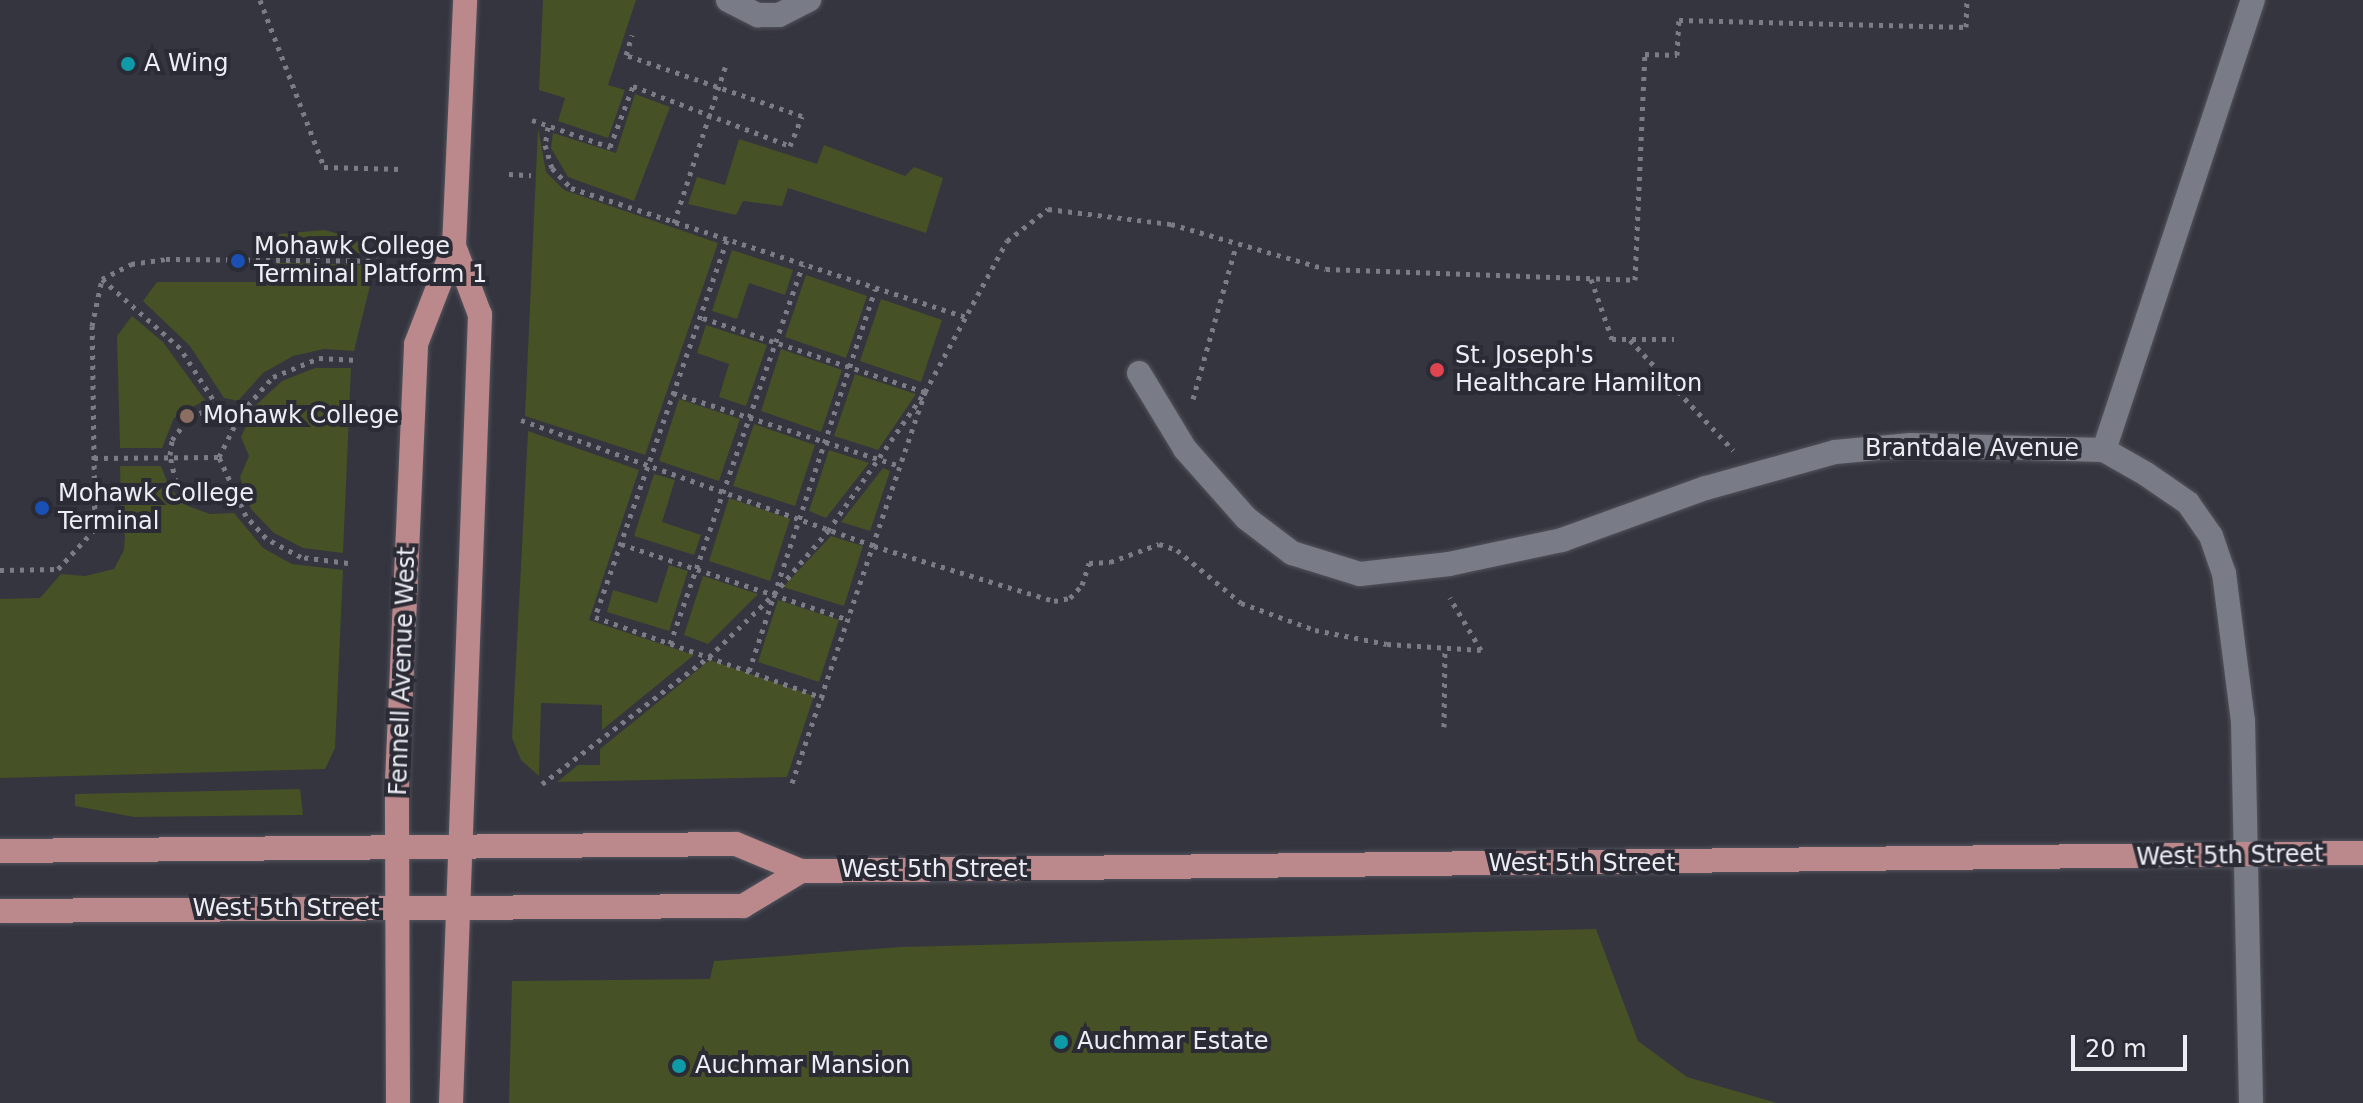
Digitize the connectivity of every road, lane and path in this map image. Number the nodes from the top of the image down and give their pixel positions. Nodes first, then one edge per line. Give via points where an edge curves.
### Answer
1 (260, 0) edge
2 (465, 0) edge
3 (728, 0) edge
4 (809, 0) edge
5 (1967, 0) edge
6 (2253, 0) edge
7 (632, 35) dead end
8 (726, 65) dead end
9 (718, 85) junction
10 (708, 114) junction
11 (532, 120) dead end
12 (548, 127) junction
13 (402, 169) dead end
14 (509, 174) dead end
15 (531, 175) dead end
16 (674, 223) junction
17 (727, 240) junction
18 (454, 246) junction
19 (1236, 246) junction
20 (378, 261) dead end
21 (803, 265) junction
22 (102, 279) junction
23 (1591, 279) junction
24 (875, 289) junction
25 (700, 317) junction
26 (969, 318) junction
27 (1674, 339) dead end
28 (1630, 340) junction
29 (775, 342) junction
30 (358, 360) dead end
31 (849, 367) junction
32 (1139, 373) dead end
33 (925, 392) junction
34 (673, 393) junction
35 (1193, 399) dead end
36 (218, 407) junction
37 (241, 413) junction
38 (749, 418) junction
39 (521, 420) dead end
40 (824, 442) junction
41 (2104, 450) junction
42 (170, 455) junction
43 (219, 457) junction
44 (94, 458) junction
45 (879, 461) junction
46 (901, 466) junction
47 (647, 468) junction
48 (1755, 475) junction
49 (722, 494) junction
50 (239, 502) junction
51 (798, 520) junction
52 (828, 531) junction
53 (621, 544) junction
54 (874, 546) junction
55 (348, 563) dead end
56 (696, 569) junction
57 (0, 570) edge
58 (774, 594) junction
59 (1450, 598) dead end
60 (850, 620) junction
61 (670, 644) junction
62 (1445, 648) junction
63 (709, 657) junction
64 (749, 671) junction
65 (824, 698) junction
66 (1444, 727) dead end
67 (792, 783) dead end
68 (542, 784) dead end
69 (460, 846) junction
70 (399, 849) junction
71 (0, 851) edge
72 (2363, 853) edge
73 (2243, 855) junction
74 (801, 871) junction
75 (396, 909) junction
76 (458, 909) junction
77 (0, 911) edge
78 (398, 1103) edge
79 (451, 1103) edge
80 (2251, 1103) edge

1 - 13 path via 324,167
2 - 18 main road, Fennell Avenue West
3 - 4 street via 758,15 779,15
5 - 23 path via 1966,27 1679,20 1677,55 1645,54 1635,280
6 - 41 street
7 - 9 path via 626,55
8 - 9 path
9 - 10 path
9 - 10 path via 802,116 790,146
10 - 12 path via 633,86 610,147
10 - 16 path
11 - 12 path
12 - 16 path via 545,145 552,168 571,188
14 - 15 path
16 - 17 path
17 - 21 path
17 - 25 path
18 - 69 main road, Fennell Avenue West via 480,315
18 - 70 main road, Fennell Avenue West via 416,344 397,782
19 - 23 path via 1326,269
19 - 26 path via 1171,224 1048,209 1007,241
19 - 35 path
20 - 22 path via 166,259 131,264
21 - 24 path
21 - 29 path
22 - 36 path via 180,348
22 - 44 path via 92,313
23 - 28 path via 1612,339
24 - 26 path
24 - 31 path
25 - 29 path
25 - 34 path
26 - 33 path
27 - 28 path
28 - 48 path
29 - 31 path
29 - 38 path
30 - 37 path via 319,358 286,369 262,386
31 - 33 path
31 - 40 path
32 - 48 street, Brantdale Avenue via 1185,449 1246,518 1292,553 1360,574 1449,564 1562,540
33 - 45 path
33 - 46 path
34 - 38 path
34 - 47 path
36 - 37 path
36 - 42 path via 190,416 179,427
37 - 43 path
38 - 40 path
38 - 49 path
39 - 47 path
40 - 45 path
40 - 51 path
41 - 48 street, Brantdale Avenue via 1911,445 1835,452
41 - 73 street, Brantdale Avenue via 2188,503 2211,536 2224,573 2243,721
42 - 43 path
42 - 44 path
42 - 50 path via 176,482 197,502
43 - 50 path
44 - 57 path via 95,529 58,569
45 - 46 path
45 - 52 path
46 - 54 path
47 - 49 path
47 - 53 path
49 - 51 path
49 - 56 path
50 - 55 path via 258,530 282,549
51 - 52 path
51 - 58 path
52 - 54 path
52 - 58 path
53 - 56 path
53 - 61 path via 595,617
54 - 60 path
54 - 62 path via 1054,601 1070,598 1082,585 1089,563 1110,562 1159,544 1177,550 1241,603 1315,630
56 - 58 path
56 - 61 path
58 - 60 path
58 - 63 path
58 - 64 path
59 - 62 path via 1481,650
60 - 65 path
61 - 63 path
62 - 66 path
63 - 64 path
63 - 68 path
64 - 65 path
65 - 67 path
69 - 70 main road, West 5th Street
69 - 74 main road, West 5th Street via 736,844
69 - 76 main road, Fennell Avenue West
70 - 71 main road, West 5th Street
70 - 75 main road, Fennell Avenue West
72 - 73 main road, West 5th Street
73 - 74 main road, West 5th Street
73 - 80 street, Brantdale Avenue
74 - 76 main road, West 5th Street via 743,906
75 - 76 main road, West 5th Street
75 - 77 main road, West 5th Street
75 - 78 main road, Fennell Avenue West
76 - 79 main road, Fennell Avenue West

